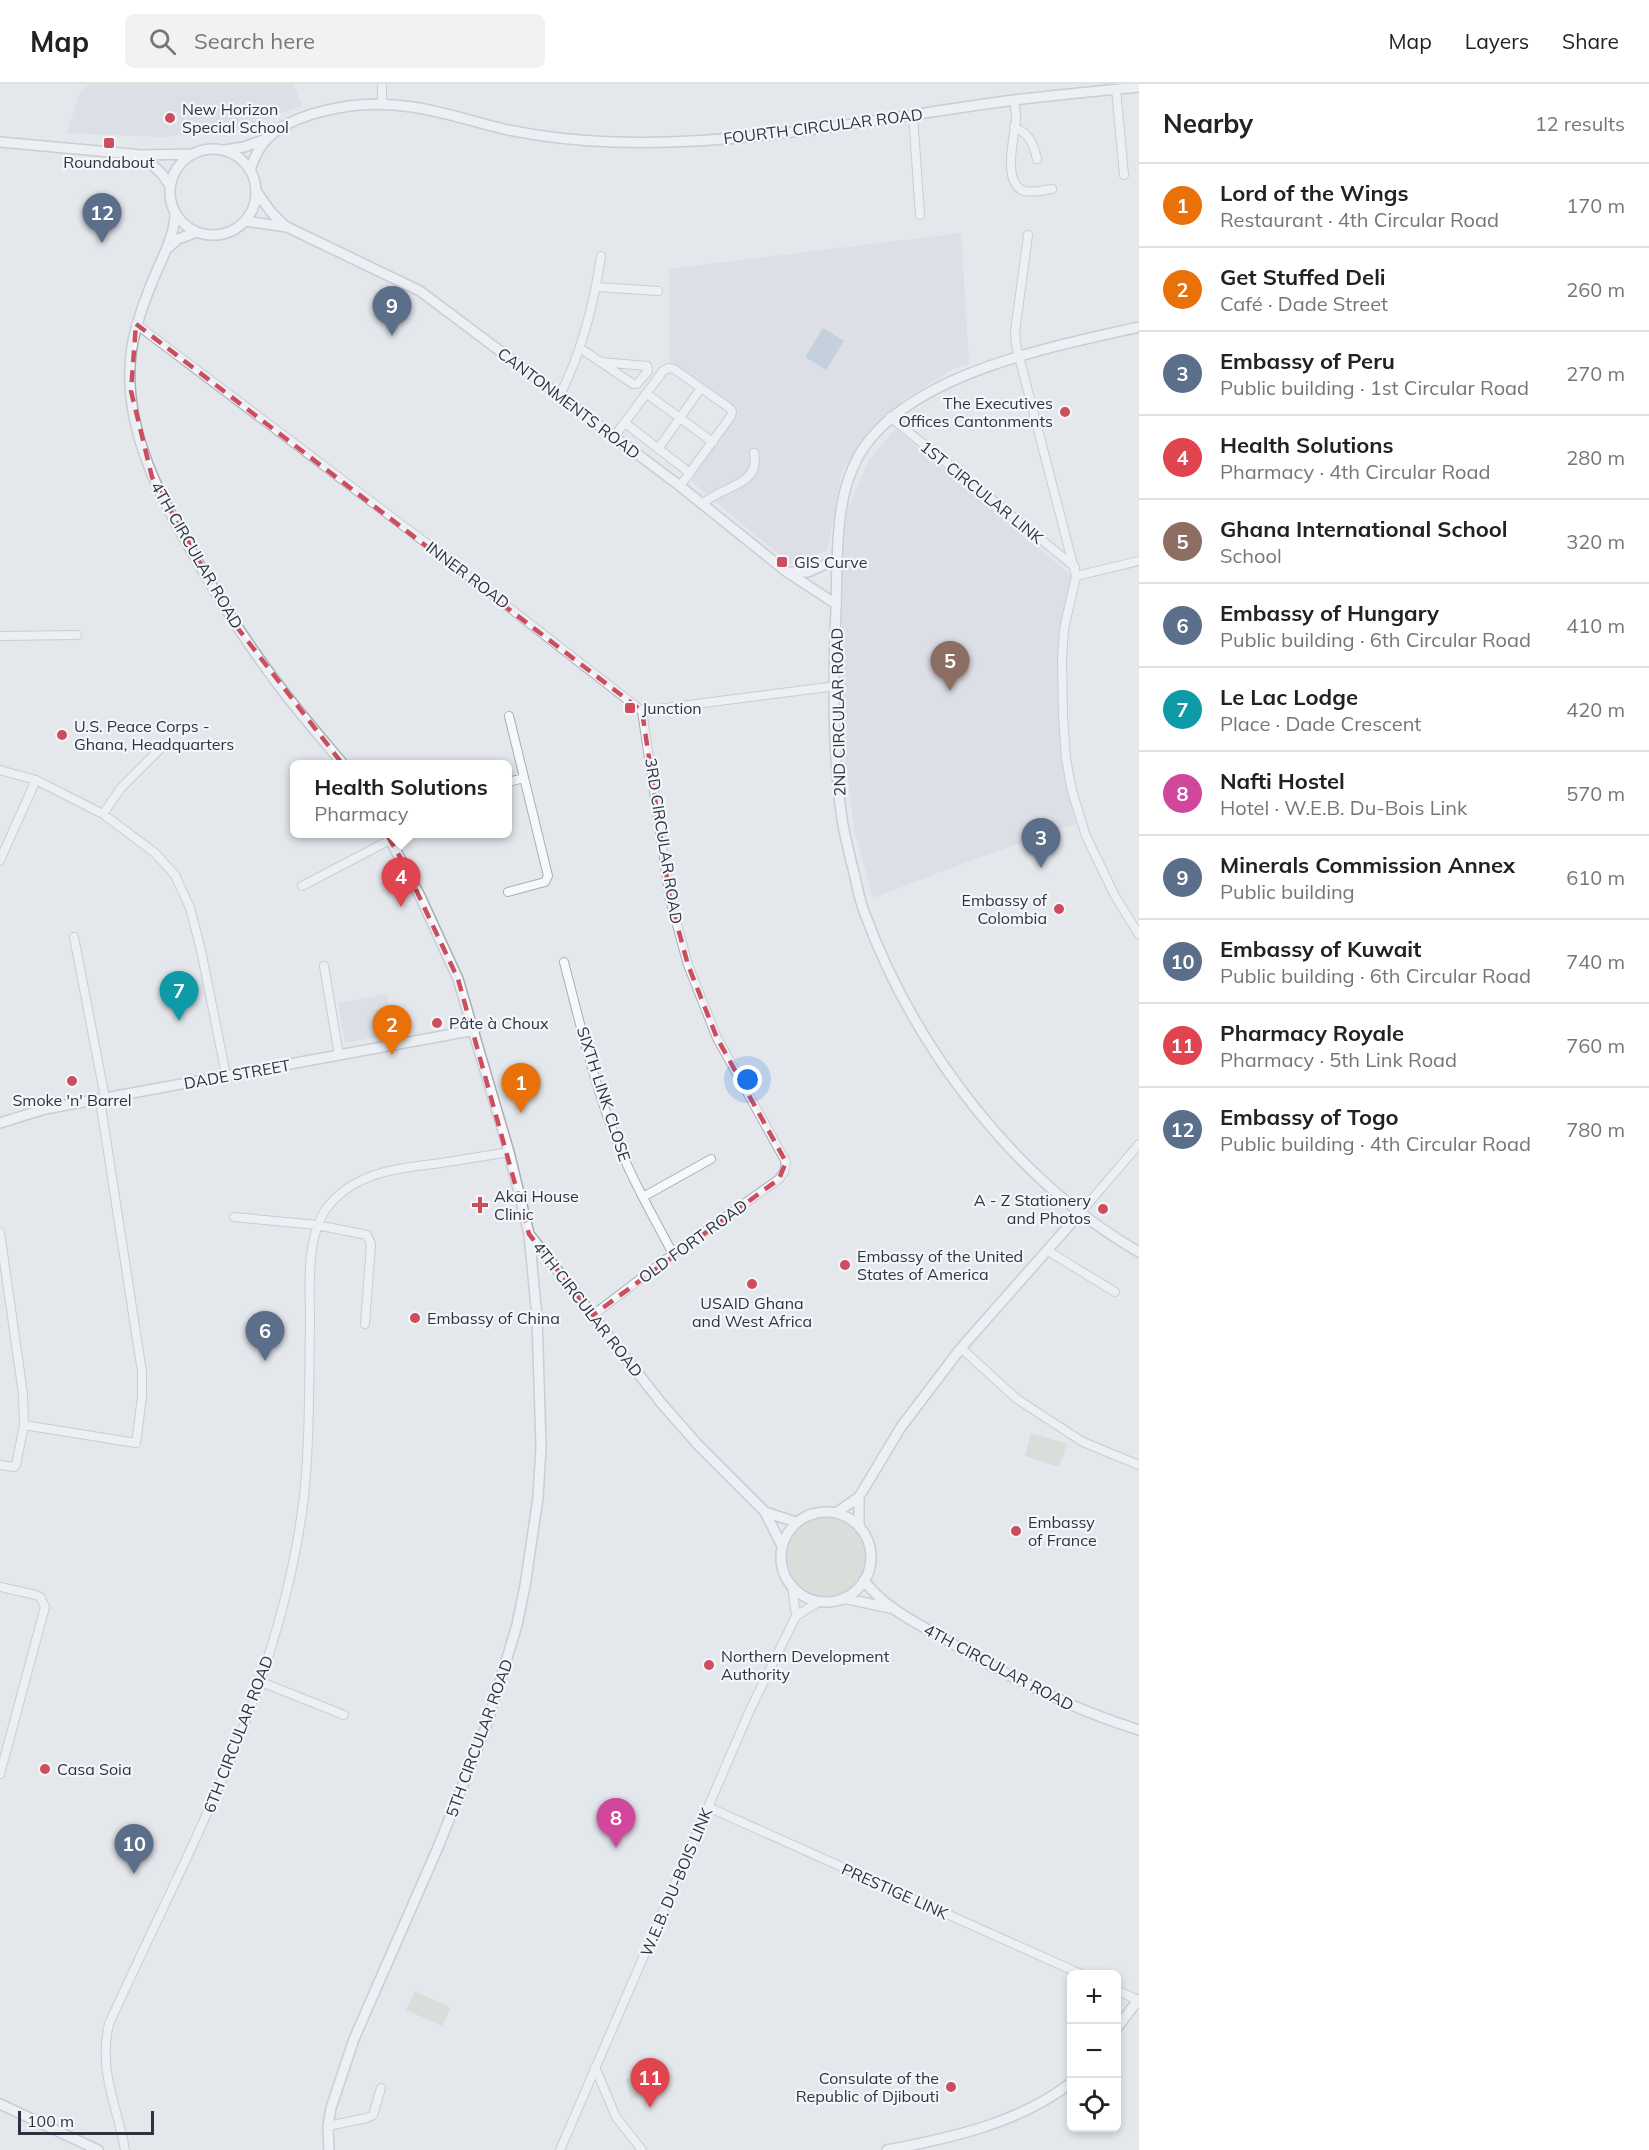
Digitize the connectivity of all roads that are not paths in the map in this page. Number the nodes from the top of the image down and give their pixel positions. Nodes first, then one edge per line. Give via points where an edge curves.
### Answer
1 (382, 84) edge
2 (1099, 87) edge
3 (1139, 87) edge
4 (1116, 89) junction
5 (1014, 100) junction
6 (382, 103) junction
7 (913, 116) junction
8 (1014, 127) junction
9 (266, 140) junction
10 (0, 142) edge
11 (222, 150) junction
12 (193, 154) junction
13 (142, 155) junction
14 (1037, 159) dead end
15 (250, 170) junction
16 (1124, 175) dead end
17 (170, 186) junction
18 (1052, 189) dead end
19 (256, 191) junction
20 (175, 212) junction
21 (920, 215) dead end
22 (245, 221) junction
23 (287, 227) junction
24 (197, 232) junction
25 (1028, 235) dead end
26 (167, 249) junction
27 (601, 256) dead end
28 (597, 287) junction
29 (658, 291) dead end
30 (136, 324) junction
31 (1139, 327) edge
32 (580, 348) junction
33 (1018, 358) junction
34 (600, 362) junction
35 (701, 388) junction
36 (647, 394) junction
37 (560, 395) junction
38 (890, 417) junction
39 (681, 418) junction
40 (625, 423) junction
41 (614, 437) junction
42 (713, 442) junction
43 (658, 449) junction
44 (754, 453) dead end
45 (690, 473) junction
46 (680, 486) junction
47 (703, 504) junction
48 (837, 559) junction
49 (1139, 561) edge
50 (1075, 571) junction
51 (788, 572) junction
52 (836, 603) junction
53 (77, 635) dead end
54 (0, 636) edge
55 (836, 686) junction
56 (642, 711) junction
57 (510, 716) dead end
58 (163, 746) dead end
59 (339, 760) edge
60 (0, 770) edge
61 (524, 778) junction
62 (36, 780) junction
63 (512, 781) edge
64 (103, 814) junction
65 (386, 838) edge
66 (389, 838) edge
67 (0, 860) edge
68 (302, 886) dead end
69 (508, 892) dead end
70 (1139, 935) edge
71 (74, 937) dead end
72 (564, 962) dead end
73 (324, 966) dead end
74 (475, 1030) junction
75 (339, 1055) junction
76 (226, 1075) junction
77 (103, 1099) junction
78 (0, 1123) edge
79 (1139, 1144) edge
80 (509, 1152) junction
81 (711, 1159) dead end
82 (786, 1162) joint
83 (643, 1197) junction
84 (1081, 1212) junction
85 (234, 1217) dead end
86 (317, 1226) junction
87 (0, 1232) edge
88 (529, 1234) junction
89 (1048, 1251) junction
90 (1139, 1252) edge
91 (672, 1254) junction
92 (1115, 1292) dead end
93 (593, 1315) junction
94 (364, 1324) dead end
95 (961, 1348) junction
96 (24, 1425) junction
97 (0, 1465) edge
98 (1139, 1465) edge
99 (859, 1497) junction
100 (765, 1512) junction
101 (836, 1513) junction
102 (796, 1522) junction
103 (860, 1527) junction
104 (782, 1546) junction
105 (864, 1580) junction
106 (792, 1586) junction
107 (0, 1587) edge
108 (843, 1598) junction
109 (820, 1601) junction
110 (895, 1610) junction
111 (796, 1616) junction
112 (261, 1682) junction
113 (344, 1715) dead end
114 (1139, 1730) edge
115 (0, 1774) edge
116 (708, 1807) junction
117 (1072, 1970) edge
118 (1121, 1992) edge
119 (1139, 2000) edge
120 (1120, 2024) edge
121 (595, 2067) junction
122 (1067, 2085) edge
123 (381, 2088) dead end
124 (0, 2104) edge
125 (328, 2126) junction
126 (98, 2150) edge
127 (126, 2150) edge
128 (329, 2150) edge
129 (560, 2150) edge
130 (642, 2150) edge
131 (887, 2150) edge

1 - 6 street
2 - 4 street, FOURTH CIRCULAR ROAD
2 - 5 street, FOURTH CIRCULAR ROAD
3 - 4 street, FOURTH CIRCULAR ROAD
4 - 16 street
5 - 7 street, FOURTH CIRCULAR ROAD
5 - 8 street
6 - 7 street, FOURTH CIRCULAR ROAD via 421,107 510,130 614,142 772,135
6 - 9 street, FOURTH CIRCULAR ROAD via 325,111 281,128
7 - 21 street
8 - 14 street via 1026,132
8 - 18 street via 1011,157 1017,186 1026,192
9 - 11 street, FOURTH CIRCULAR ROAD
9 - 15 street, FOURTH CIRCULAR ROAD
10 - 13 street
11 - 12 street
11 - 15 street via 238,157
12 - 13 street
12 - 17 street via 176,170
13 - 17 street
15 - 19 street
17 - 20 street
19 - 22 street via 253,208
19 - 23 street
20 - 24 street
20 - 26 street, 4TH CIRCULAR ROAD
22 - 23 street
22 - 24 street via 223,235
23 - 37 street, CANTONMENTS ROAD via 420,291
24 - 26 street via 178,238
25 - 33 street via 1015,332
26 - 30 street, 4TH CIRCULAR ROAD
27 - 28 street
28 - 29 street
28 - 32 street
30 - 56 street, INNER ROAD
30 - 59 street, 4TH CIRCULAR ROAD via 131,391 137,430 152,477 233,622
31 - 33 street, 2ND CIRCULAR ROAD
32 - 34 street
32 - 37 street
33 - 38 street, 2ND CIRCULAR ROAD via 964,375 917,398
33 - 50 street
34 - 34 street via 633,384 648,368 647,366
35 - 36 street via 668,368
35 - 39 street
35 - 42 street via 732,411
36 - 39 street
36 - 40 street
37 - 41 street, CANTONMENTS ROAD
38 - 48 street, 2ND CIRCULAR ROAD via 862,450 844,491
38 - 50 street, 1ST CIRCULAR LINK
39 - 42 street
39 - 43 street
40 - 41 street
40 - 43 street
41 - 46 street, CANTONMENTS ROAD
42 - 45 street
43 - 45 street
44 - 47 street via 755,465 746,479
45 - 46 street
46 - 47 street, CANTONMENTS ROAD
47 - 51 street, CANTONMENTS ROAD
48 - 51 street via 808,572
48 - 52 street, 2ND CIRCULAR ROAD
49 - 50 street
50 - 70 street via 1062,659 1066,759 1086,836
51 - 52 street, CANTONMENTS ROAD
52 - 55 street, 2ND CIRCULAR ROAD
53 - 54 street
55 - 56 street
55 - 84 street, 2ND CIRCULAR ROAD via 836,764 842,821 864,912 894,982 939,1059 986,1121 1036,1174
56 - 82 street, 3RD CIRCULAR ROAD via 670,899 688,965 717,1038
57 - 61 street
58 - 64 street via 121,788
60 - 62 street
61 - 63 street
61 - 69 street via 548,876 545,882
62 - 64 street
62 - 67 street
64 - 76 street via 155,853 175,875 190,908 201,950
65 - 68 street
66 - 74 street, 4TH CIRCULAR ROAD via 458,979
71 - 77 street
72 - 83 street, SIXTH LINK CLOSE via 614,1133
73 - 75 street
74 - 75 street, DADE STREET
74 - 80 street, 4TH CIRCULAR ROAD
75 - 76 street, DADE STREET
76 - 77 street, DADE STREET
77 - 78 street, DADE STREET via 45,1109
77 - 96 street via 141,1372 136,1443
79 - 84 street
80 - 86 street, 6TH CIRCULAR ROAD via 376,1174 345,1190 329,1205
80 - 88 street, 4TH CIRCULAR ROAD
81 - 83 street
82 - 91 street, OLD FORT ROAD via 779,1179
83 - 91 street, SIXTH LINK CLOSE
84 - 89 street
84 - 90 street, 2ND CIRCULAR ROAD
85 - 86 street
86 - 94 street via 367,1234 371,1244
86 - 112 street, 6TH CIRCULAR ROAD via 310,1263 304,1492 294,1564
87 - 96 street
88 - 93 street, 4TH CIRCULAR ROAD
88 - 125 street, 5TH CIRCULAR ROAD via 541,1447 538,1498 517,1625 488,1724 354,2039
89 - 92 street
89 - 95 street
91 - 93 street, OLD FORT ROAD
93 - 100 street, 4TH CIRCULAR ROAD via 662,1404
95 - 98 street via 1017,1399 1083,1442
95 - 99 street via 901,1427
96 - 97 street via 16,1465
99 - 101 street
99 - 103 street
100 - 102 street, 4TH CIRCULAR ROAD
100 - 104 street, 4TH CIRCULAR ROAD
101 - 102 street via 815,1513
101 - 103 street
102 - 104 street
103 - 105 street via 870,1553
104 - 106 street via 784,1574
105 - 108 street
105 - 110 street, 4TH CIRCULAR ROAD
106 - 109 street via 804,1596
106 - 111 street
107 - 115 street via 36,1595 43,1602 44,1615
108 - 109 street
108 - 110 street, 4TH CIRCULAR ROAD
109 - 111 street
110 - 114 street, 4TH CIRCULAR ROAD via 1043,1693
111 - 116 street, W.E.B. DU-BOIS LINK
112 - 113 street
112 - 127 street, 6TH CIRCULAR ROAD via 211,1809 110,2024 105,2064
116 - 117 street, PRESTIGE LINK
116 - 121 street, W.E.B. DU-BOIS LINK
118 - 119 street
119 - 120 street
121 - 129 street, W.E.B. DU-BOIS LINK
121 - 130 street via 616,2117
122 - 131 street via 990,2125
123 - 125 street via 373,2115
124 - 126 street
125 - 128 street, 5TH CIRCULAR ROAD

